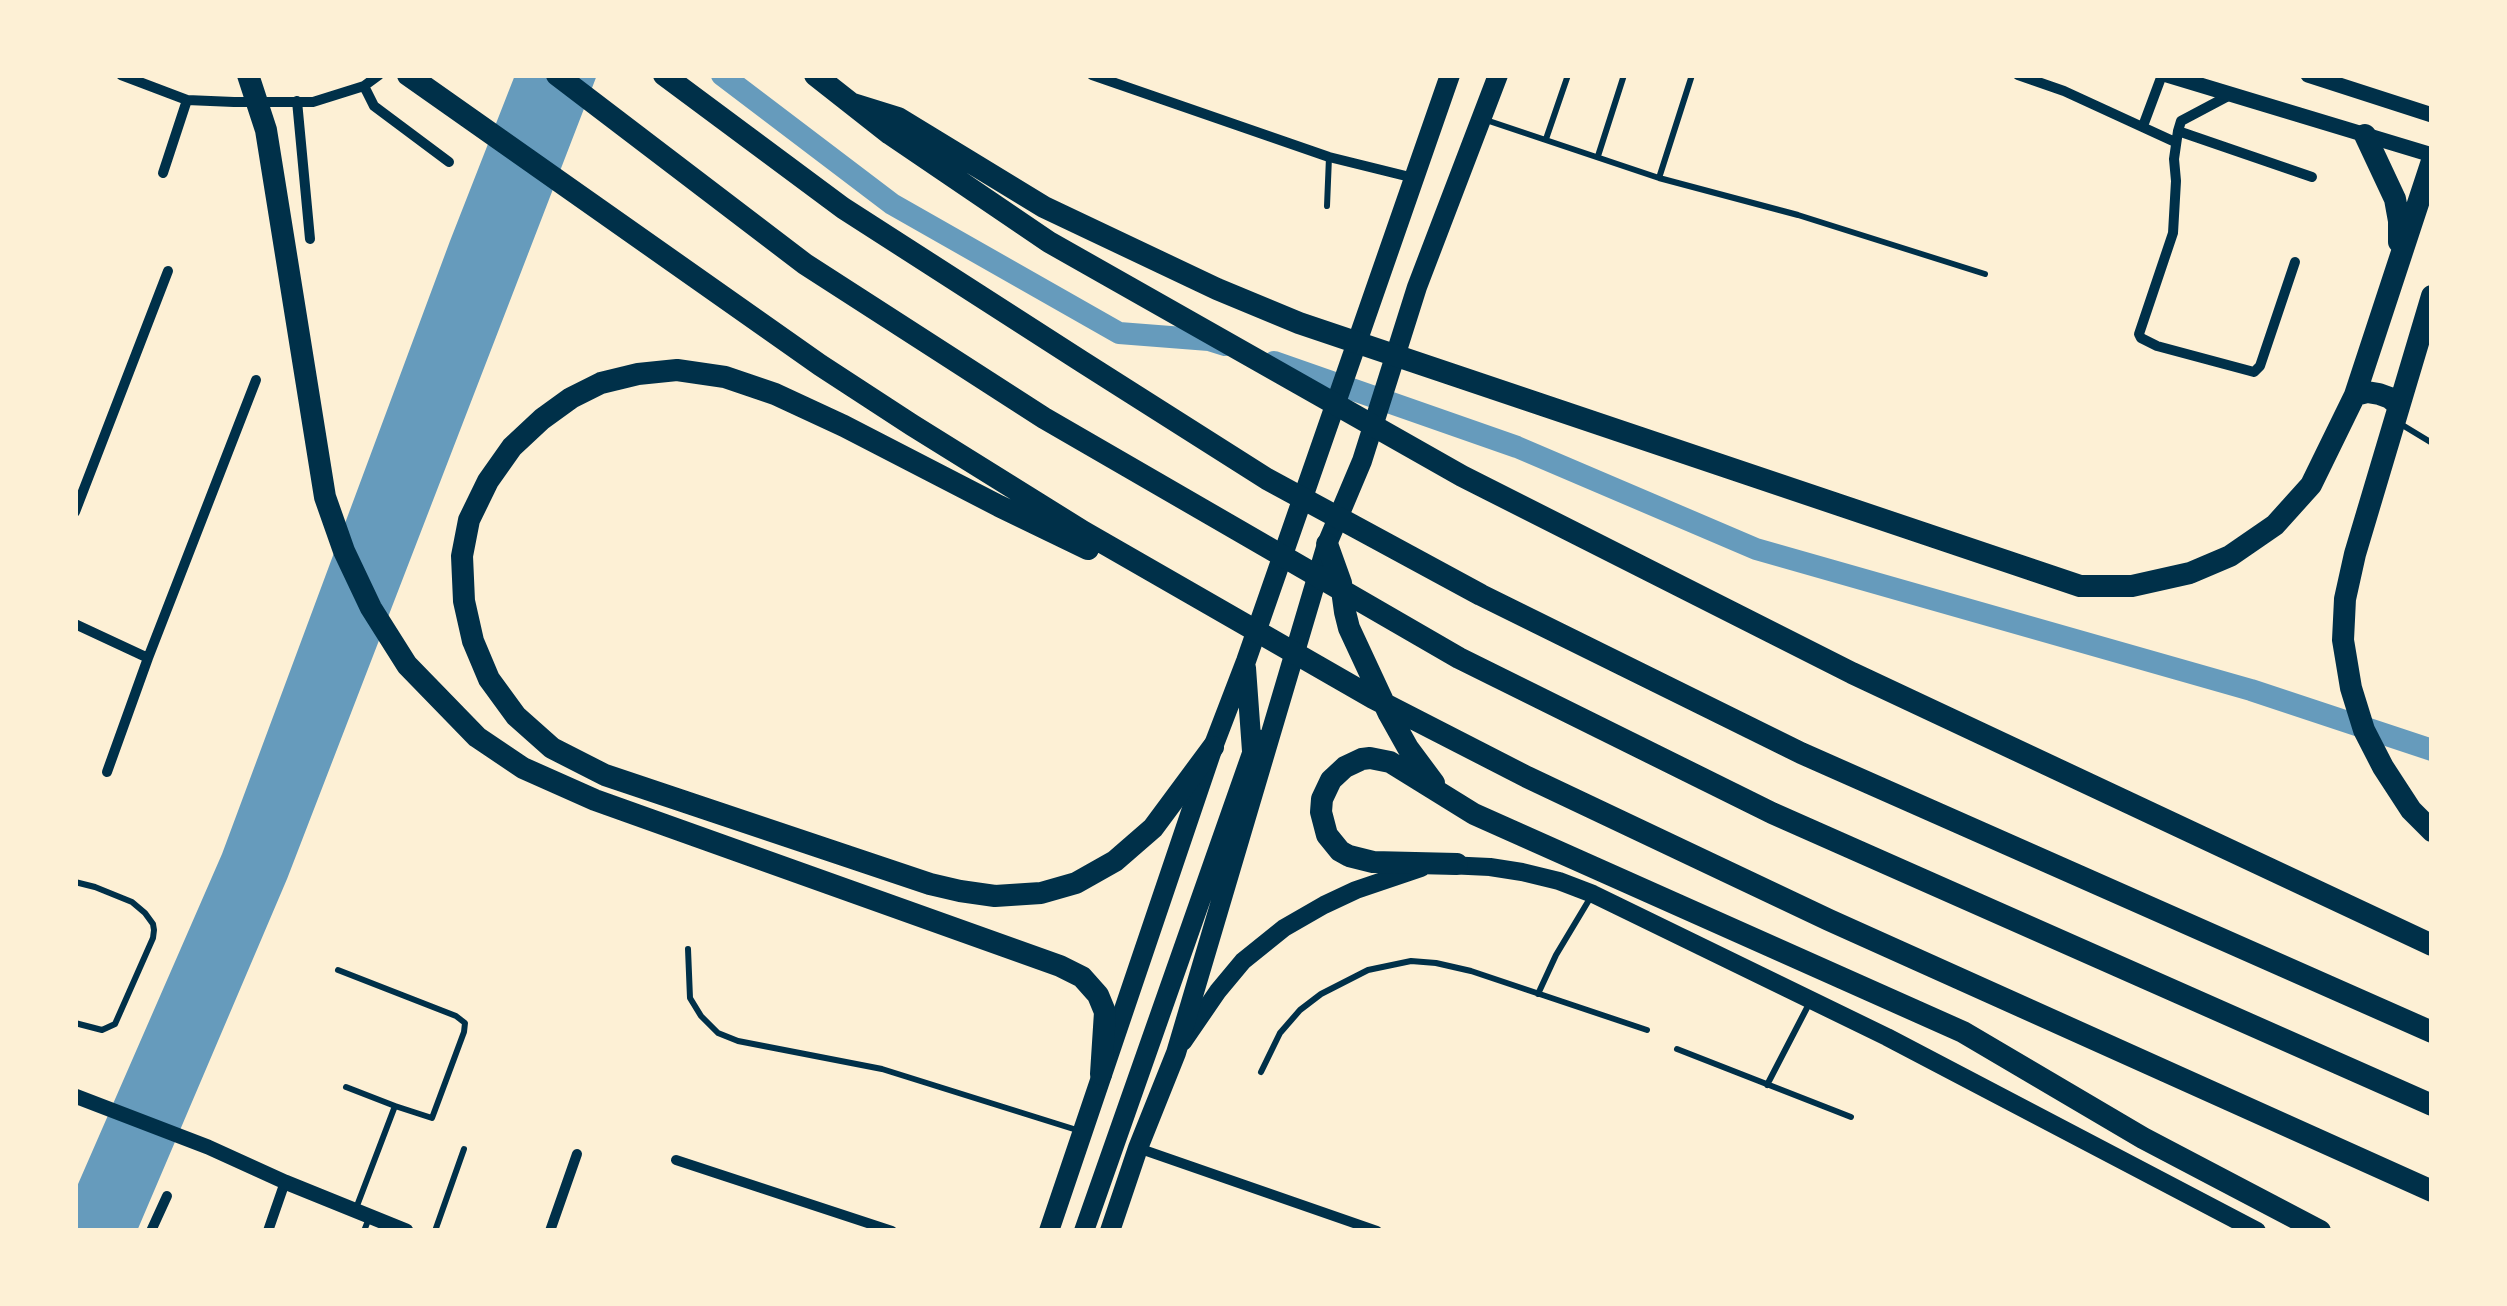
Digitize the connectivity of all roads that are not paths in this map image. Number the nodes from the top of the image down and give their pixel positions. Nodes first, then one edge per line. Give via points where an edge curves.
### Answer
1 (121, 75) edge
2 (248, 75) edge
3 (379, 75) edge
4 (408, 75) edge
5 (557, 75) edge
6 (664, 75) edge
7 (815, 75) edge
8 (1092, 75) edge
9 (1450, 75) edge
10 (1498, 75) edge
11 (1568, 75) edge
12 (1624, 75) edge
13 (1692, 75) edge
14 (2018, 75) edge
15 (2164, 75) edge
16 (2308, 75) edge
17 (364, 86) junction
18 (2230, 94) junction
19 (187, 100) junction
20 (297, 102) junction
21 (854, 104) junction
22 (2432, 115) edge
23 (1482, 119) junction
24 (2143, 126) junction
25 (2365, 135) junction
26 (2177, 136) junction
27 (1546, 139) junction
28 (1598, 156) junction
29 (1328, 157) junction
30 (2432, 158) edge
31 (449, 162) dead end
32 (163, 173) dead end
33 (2312, 177) dead end
34 (1414, 178) junction
35 (1659, 178) junction
36 (1327, 206) dead end
37 (310, 239) dead end
38 (2399, 261) junction
39 (2295, 262) dead end
40 (168, 270) dead end
41 (1985, 274) dead end
42 (2432, 296) edge
43 (256, 380) dead end
44 (2355, 395) junction
45 (2397, 413) junction
46 (2432, 443) edge
47 (75, 512) edge
48 (1327, 544) junction
49 (1209, 605) junction
50 (75, 624) edge
51 (148, 658) junction
52 (1246, 661) junction
53 (1290, 669) junction
54 (1213, 747) junction
55 (1252, 751) junction
56 (107, 772) dead end
57 (1446, 798) junction
58 (2432, 830) edge
59 (1456, 864) junction
60 (75, 882) edge
61 (1593, 894) junction
62 (2432, 944) edge
63 (688, 949) dead end
64 (338, 970) dead end
65 (1538, 994) junction
66 (1811, 1001) junction
67 (75, 1023) edge
68 (1647, 1030) dead end
69 (2432, 1032) edge
70 (1677, 1049) dead end
71 (1176, 1054) junction
72 (1261, 1072) dead end
73 (1101, 1074) junction
74 (1767, 1085) junction
75 (346, 1087) dead end
76 (78, 1097) edge
77 (2432, 1105) edge
78 (395, 1106) junction
79 (1851, 1116) dead end
80 (2290, 1127) junction
81 (1081, 1132) junction
82 (464, 1148) dead end
83 (1138, 1148) junction
84 (577, 1154) dead end
85 (676, 1160) dead end
86 (285, 1182) junction
87 (2432, 1191) edge
88 (167, 1196) dead end
89 (2432, 1206) edge
90 (363, 1220) edge
91 (151, 1231) edge
92 (268, 1231) edge
93 (406, 1231) edge
94 (435, 1231) edge
95 (550, 1231) edge
96 (892, 1231) edge
97 (1049, 1231) edge
98 (1084, 1231) edge
99 (1110, 1231) edge
100 (1377, 1231) edge
101 (2257, 1231) edge
102 (2320, 1231) edge

1 - 19 street
2 - 73 highway via 266,130 325,497 371,608 407,665 477,737 523,768 1082,977 1105,1012
3 - 17 street
4 - 49 highway via 820,365
5 - 77 highway via 805,264 1044,418 1459,658 1772,812
6 - 69 highway via 843,208 1266,478 1481,595 1802,753
7 - 21 highway
8 - 29 street
9 - 34 main road
10 - 23 main road
11 - 27 lane
12 - 28 lane
13 - 35 lane
14 - 24 street
15 - 18 street
15 - 24 street
16 - 22 street
17 - 20 street
17 - 31 street via 374,106
18 - 25 street
18 - 26 street via 2181,121
19 - 20 street
19 - 32 street
20 - 37 street
21 - 44 highway via 898,118 1044,208 1299,323 2080,586 2132,586 2190,574 2275,525 2311,485
21 - 62 highway via 1050,242 1462,476 1852,673
23 - 27 lane
23 - 48 main road
24 - 26 street
25 - 30 street
25 - 38 highway via 2395,199
26 - 33 street
26 - 39 street via 2173,232 2141,338 2254,372
27 - 28 lane
28 - 35 lane
29 - 34 street
29 - 36 lane
30 - 38 highway
34 - 52 main road
35 - 41 lane
38 - 44 highway
40 - 47 street
42 - 45 highway
43 - 51 street
44 - 45 highway via 2390,398
45 - 46 lane
45 - 58 highway via 2355,554 2342,640 2364,730 2411,810
48 - 53 main road
48 - 57 highway via 1349,628 1380,695 1408,748
49 - 54 highway via 774,394 678,370 601,383 542,419 488,480 469,520 462,556 464,601 489,679 516,716 552,748 605,774 930,884 995,896 1076,883 1115,861 1152,828
49 - 80 highway via 1445,736 1613,819
50 - 51 street
51 - 56 street
52 - 54 main road
52 - 55 main road
53 - 55 main road
53 - 71 main road
54 - 73 main road
55 - 98 main road
57 - 59 highway via 1400,768 1370,758 1337,772 1321,812 1327,835 1349,856
57 - 102 highway via 1962,1032
59 - 61 main road via 1522,872
59 - 71 main road via 1385,878 1284,928 1218,991
60 - 67 lane via 132,902 154,930 115,1024 102,1030
61 - 65 lane
61 - 66 main road
63 - 81 lane via 690,998 718,1033 882,1069
64 - 78 lane via 465,1024 432,1118
65 - 68 lane
65 - 72 lane via 1436,963 1368,970 1300,1010
66 - 74 lane
66 - 101 main road
70 - 74 lane
71 - 83 main road
73 - 81 main road
74 - 79 lane
75 - 78 lane
76 - 86 street
78 - 90 lane
80 - 87 highway
80 - 89 highway
81 - 97 main road
82 - 94 lane
83 - 99 main road
83 - 100 street
84 - 95 street
85 - 96 street
86 - 90 street
86 - 92 street
88 - 91 street
90 - 93 street

